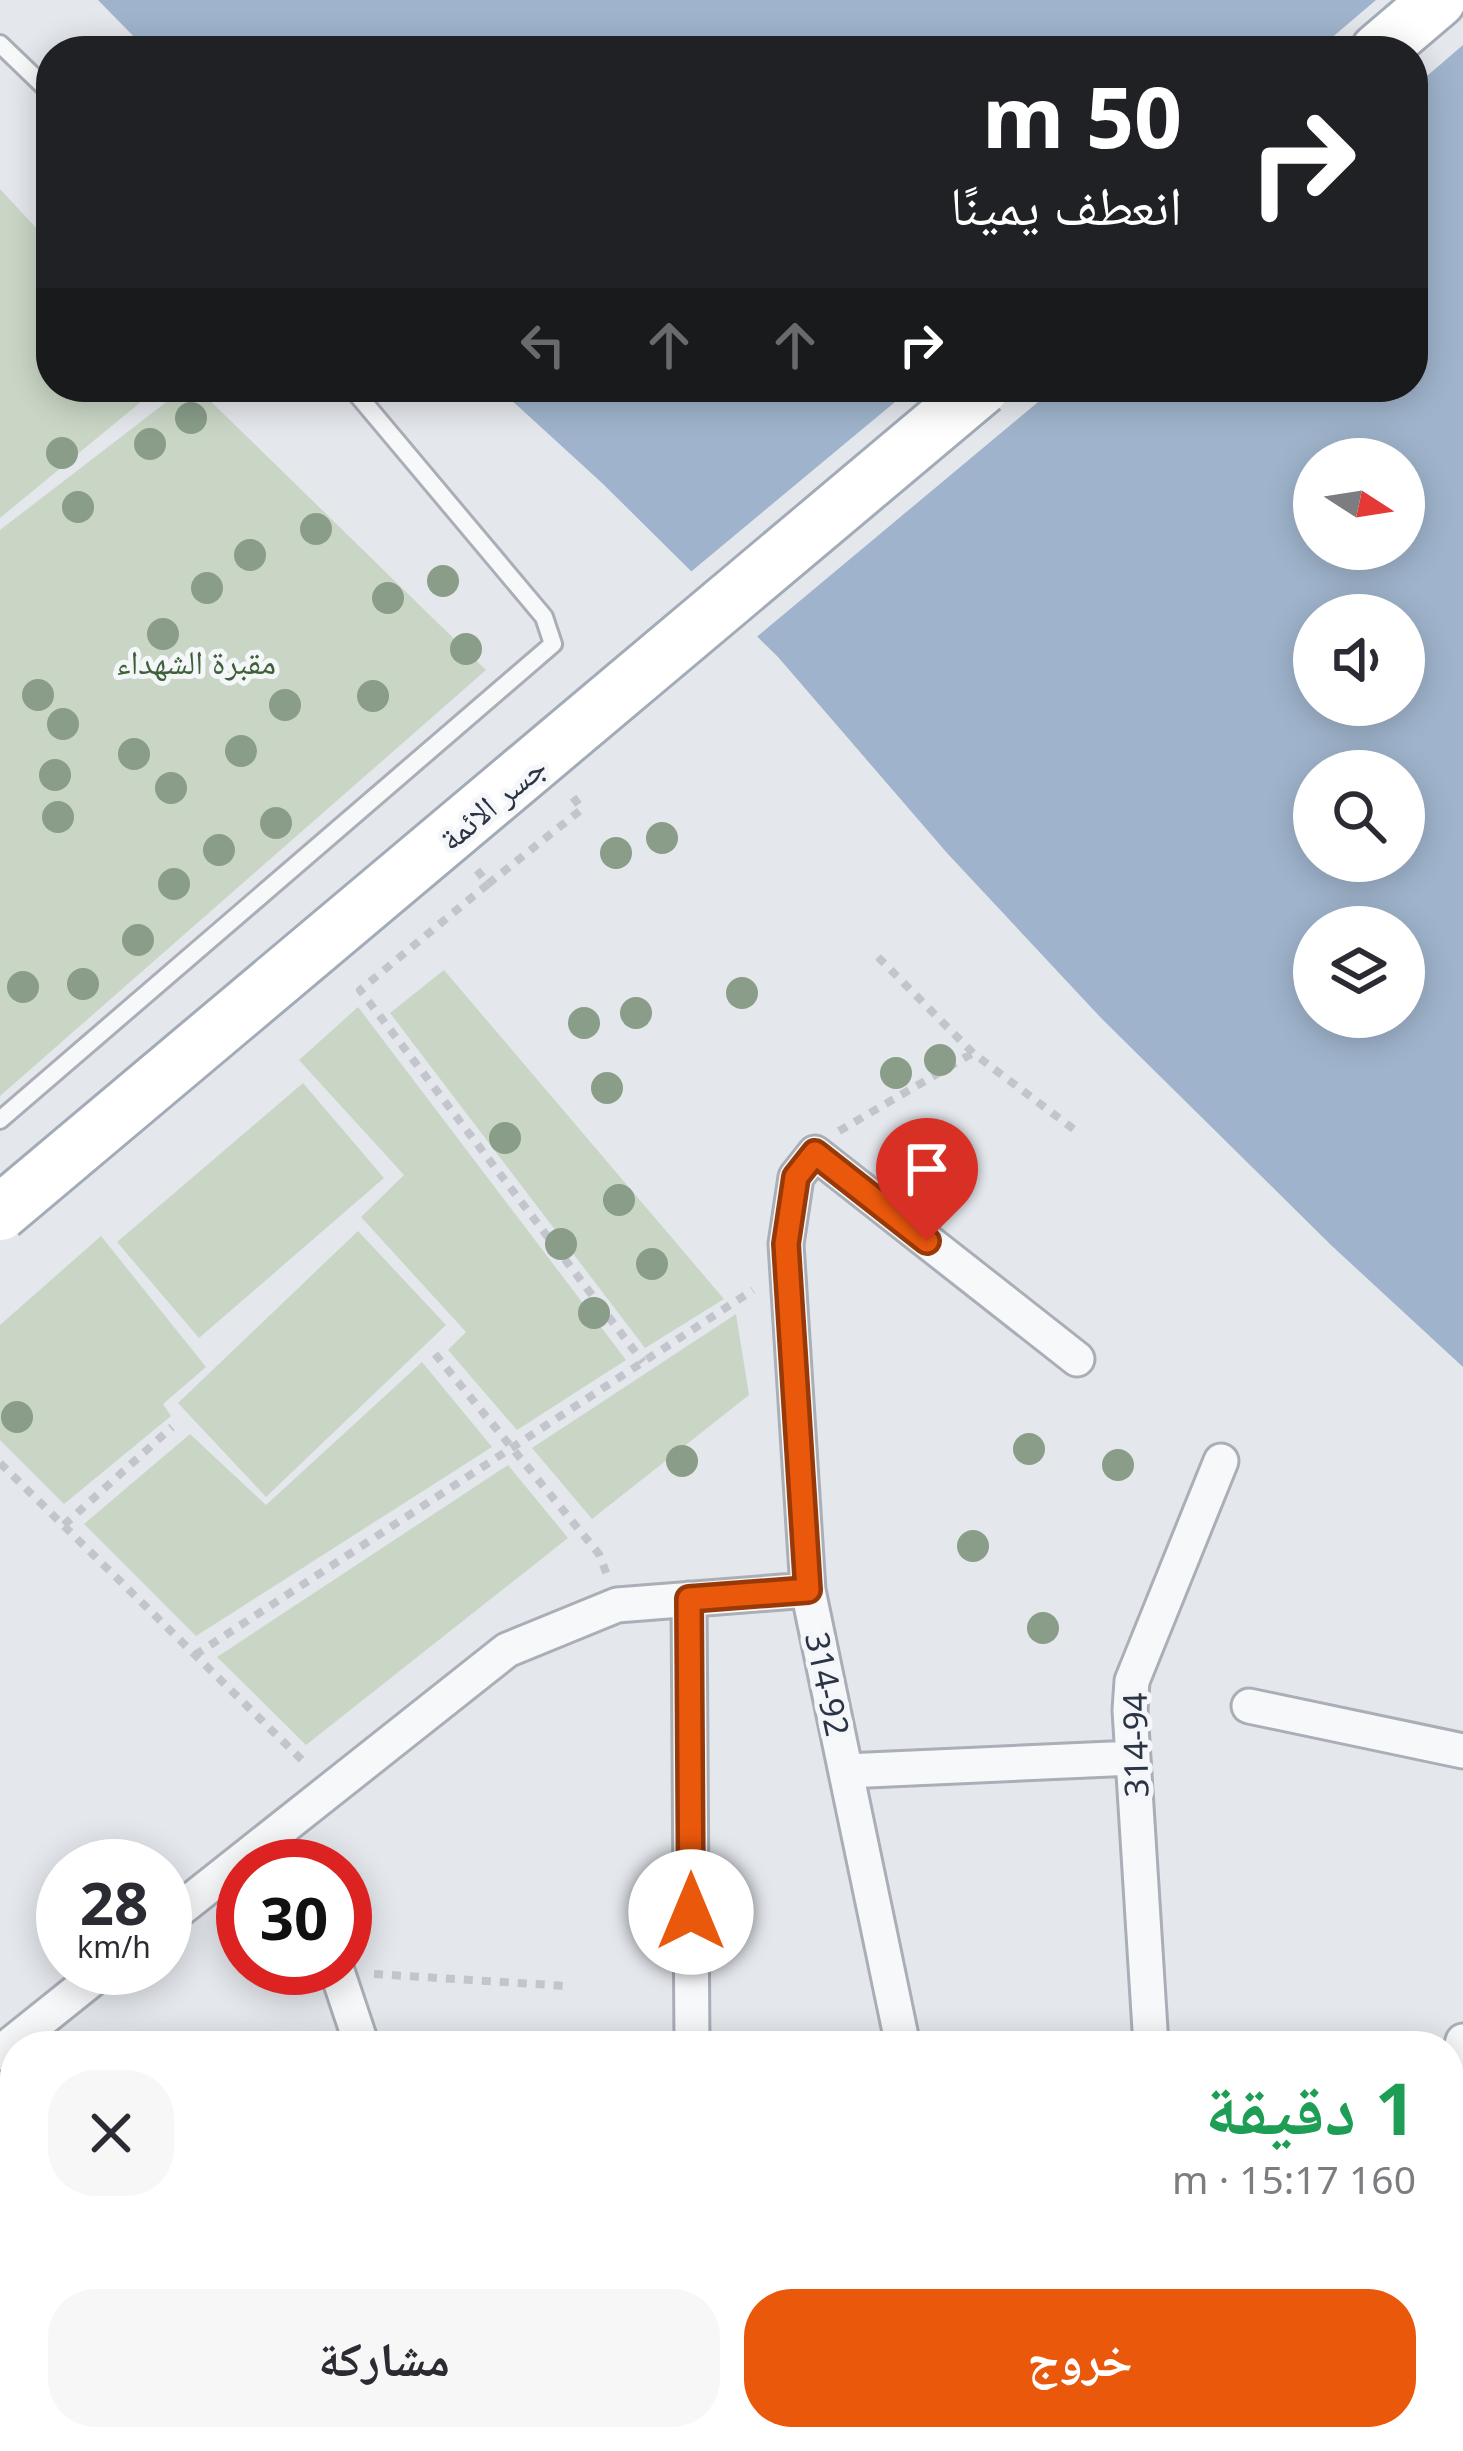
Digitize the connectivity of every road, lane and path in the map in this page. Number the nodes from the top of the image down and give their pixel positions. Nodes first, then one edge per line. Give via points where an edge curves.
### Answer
1 (1438, 0) edge
2 (1396, 36) edge
3 (0, 44) edge
4 (36, 79) edge
5 (364, 402) edge
6 (964, 402) edge
7 (583, 809) dead end
8 (477, 870) dead end
9 (488, 884) junction
10 (878, 957) dead end
11 (973, 1053) junction
12 (0, 1120) edge
13 (1080, 1134) dead end
14 (815, 1153) junction
15 (0, 1213) edge
16 (790, 1284) junction
17 (435, 1354) dead end
18 (1077, 1359) dead end
19 (643, 1362) junction
20 (172, 1427) dead end
21 (512, 1448) junction
22 (1221, 1461) dead end
23 (0, 1463) edge
24 (64, 1526) junction
25 (808, 1590) junction
26 (689, 1599) junction
27 (617, 1605) junction
28 (195, 1655) junction
29 (1249, 1706) dead end
30 (1463, 1751) edge
31 (1133, 1758) junction
32 (845, 1771) junction
33 (330, 1787) junction
34 (281, 1839) edge
35 (372, 1972) edge
36 (567, 1986) dead end
37 (72, 1995) edge
38 (345, 1995) edge
39 (27, 2031) edge
40 (357, 2031) edge
41 (692, 2031) edge
42 (900, 2031) edge
43 (1150, 2031) edge

1 - 2 main road
3 - 4 lane
5 - 12 lane via 544,617 553,644
6 - 15 main road, جسر الائمة, bridge
7 - 9 path
8 - 9 path
9 - 19 path via 360,990
10 - 11 path
11 - 13 path
11 - 14 path
14 - 16 street, 314-92 via 796,1177 786,1244
14 - 18 street
16 - 19 path via 760,1286
16 - 25 street, 314-92
17 - 21 path
19 - 21 path
20 - 24 path
21 - 27 path via 599,1554
21 - 28 path
22 - 31 street, 314-94 via 1132,1681
23 - 24 path
24 - 28 path
25 - 26 street
25 - 32 street, 314-92
26 - 27 street
26 - 41 street
27 - 33 street via 507,1650
28 - 33 path
29 - 30 street
31 - 32 street
31 - 43 street, 314-94
32 - 42 street, 314-92
33 - 34 street
35 - 36 path
37 - 39 street
38 - 40 street

